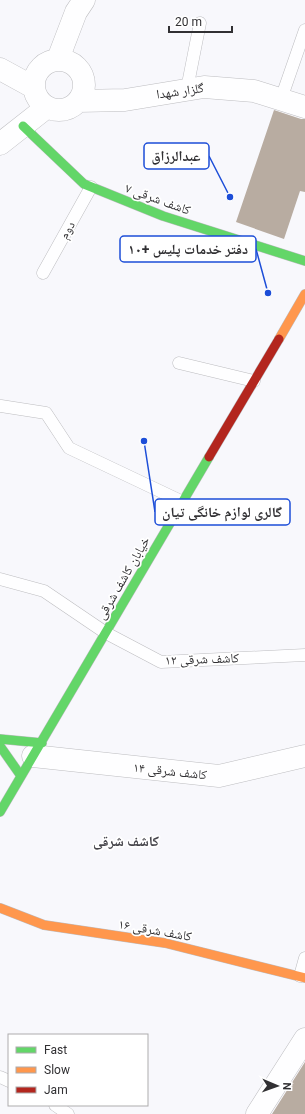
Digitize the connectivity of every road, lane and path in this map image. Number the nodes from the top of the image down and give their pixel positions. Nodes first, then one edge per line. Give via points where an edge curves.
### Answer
1 (84, 0) edge
2 (200, 22) dead end
3 (305, 30) edge
4 (58, 60) junction
5 (0, 69) edge
6 (34, 87) junction
7 (187, 89) junction
8 (282, 99) junction
9 (78, 101) junction
10 (47, 107) junction
11 (305, 107) edge
12 (23, 126) junction
13 (0, 144) edge
14 (91, 187) junction
15 (305, 260) edge
16 (43, 273) dead end
17 (305, 294) edge
18 (179, 363) dead end
19 (254, 381) junction
20 (1, 406) edge
21 (183, 502) junction
22 (0, 579) edge
23 (106, 633) junction
24 (305, 655) edge
25 (0, 739) edge
26 (0, 746) edge
27 (38, 749) junction
28 (305, 756) edge
29 (21, 776) junction
30 (0, 812) edge
31 (0, 908) edge
32 (305, 958) edge
33 (303, 977) edge
34 (305, 1039) edge
35 (56, 1106) edge
36 (68, 1114) edge
37 (257, 1114) edge

1 - 4 street via 76,12
2 - 7 lane
3 - 8 lane
4 - 6 street via 44,64 37,71
4 - 9 street via 73,64 83,77 84,85
5 - 6 street
6 - 10 street via 40,102
7 - 8 street, گلزار شهدا via 204,87 254,91
7 - 9 street, گلزار شهدا via 125,100
8 - 11 street, گلزار شهدا
9 - 10 street via 64,109 55,110
10 - 12 street
12 - 13 street
12 - 14 main road, کاشف شرقی ۷ via 84,184
14 - 15 main road, کاشف شرقی ۷ via 162,216
14 - 16 lane, دوم
17 - 19 main road, خیابان کاشف شرقی
18 - 19 lane
19 - 21 main road, خیابان کاشف شرقی
20 - 21 lane via 46,413 69,448
21 - 23 main road, خیابان کاشف شرقی
22 - 23 lane, کاشف شرقی ۱۲ via 44,591
23 - 24 lane, کاشف شرقی ۱۲ via 161,662
23 - 27 main road, خیابان کاشف شرقی
25 - 27 main road
26 - 29 main road
27 - 28 street, کاشف شرقی ۱۴ via 219,776
27 - 29 main road, خیابان کاشف شرقی
29 - 30 main road, خیابان کاشف شرقی
31 - 33 main road, کاشف شرقی ۱۶ via 44,925 165,942
32 - 33 lane
34 - 37 street
35 - 36 lane

